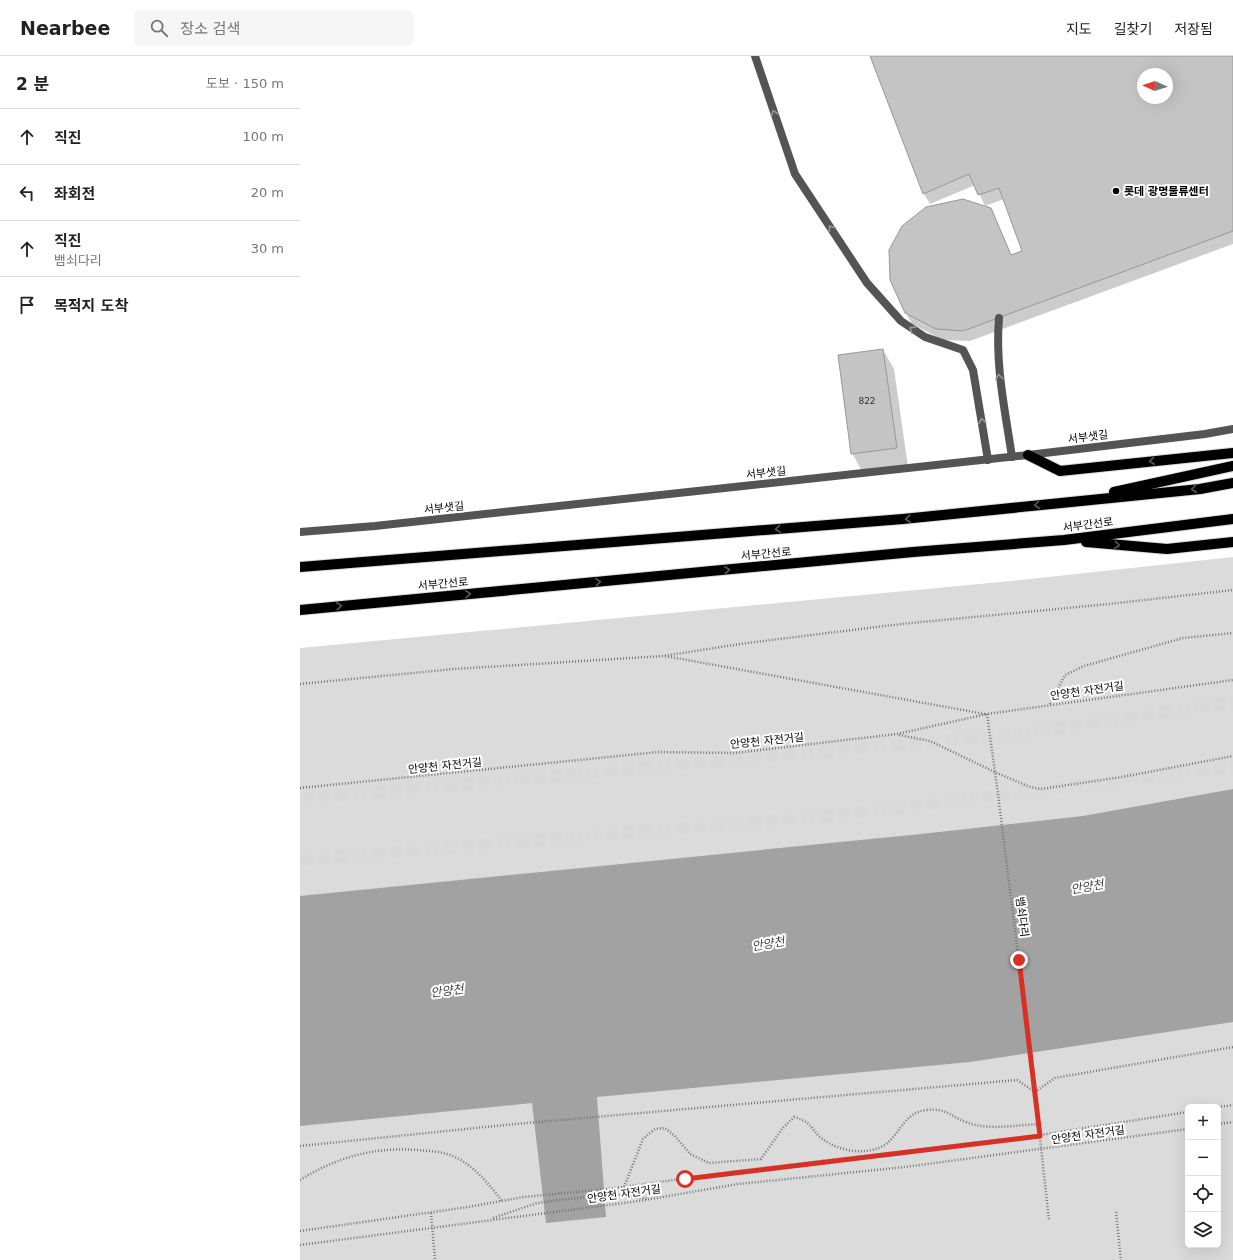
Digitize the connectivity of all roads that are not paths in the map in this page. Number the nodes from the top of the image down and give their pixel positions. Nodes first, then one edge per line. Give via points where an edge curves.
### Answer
1 (755, 56) edge
2 (999, 318) dead end
3 (1233, 428) edge
4 (1233, 453) edge
5 (1028, 455) junction
6 (1012, 457) junction
7 (988, 460) junction
8 (1233, 466) edge
9 (1233, 484) edge
10 (1065, 502) junction
11 (1233, 519) edge
12 (300, 532) edge
13 (1064, 540) junction
14 (1233, 542) edge
15 (300, 567) edge
16 (300, 610) edge

7 -> 1 street via 973,370 963,350 925,337 901,321 867,283 795,174
6 -> 2 street via 998,373
3 - 5 street, 서부샛길 via 1198,435
4 -> 5 main road via 1060,471
5 - 6 street, 서부샛길
6 - 7 street, 서부샛길
7 - 12 street, 서부샛길
8 - 10 main road
9 -> 10 main road
10 -> 15 main road via 903,519
11 - 13 main road, 서부간선로
13 -> 14 main road via 1167,549
16 -> 13 main road, 서부간선로

